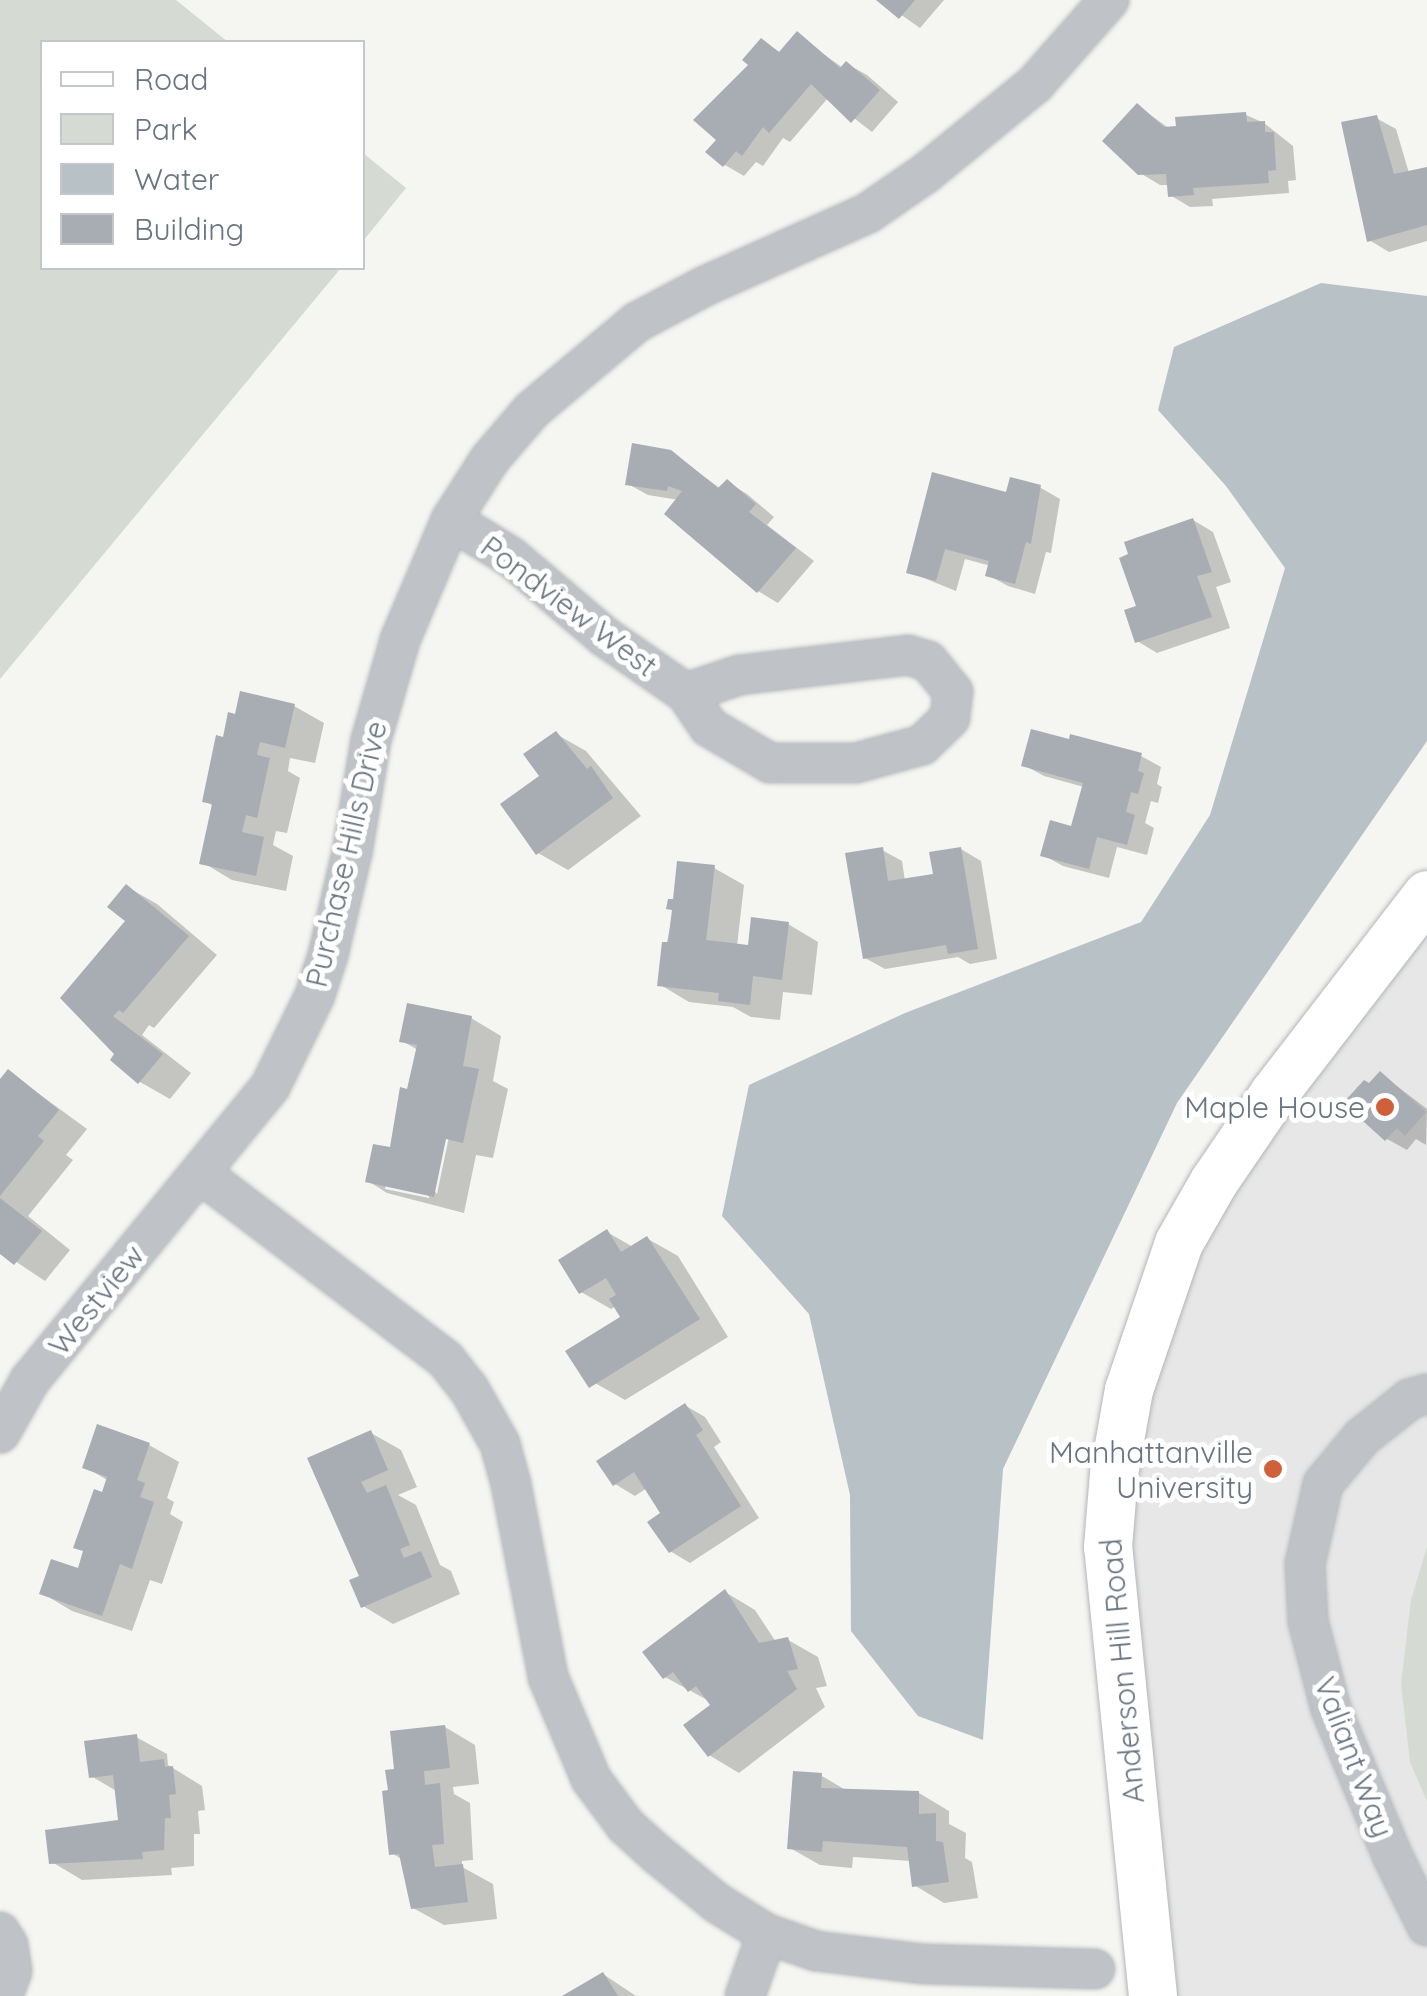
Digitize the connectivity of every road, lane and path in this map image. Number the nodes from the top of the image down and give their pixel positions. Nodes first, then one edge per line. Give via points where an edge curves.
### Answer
1 (1109, 0) edge
2 (451, 520) junction
3 (686, 693) junction
4 (1427, 895) edge
5 (200, 1173) junction
6 (1427, 1394) edge
7 (0, 1433) edge
8 (1427, 1926) edge
9 (0, 1932) edge
10 (767, 1934) junction
11 (1096, 1969) dead end
12 (4, 1996) edge
13 (745, 1996) edge
14 (1152, 1996) edge

1 - 2 street, Purchase Hills Drive via 1035,84 926,174 868,213 637,322 575,370 490,459
2 - 3 street, Pondview West via 511,557 605,637
2 - 5 street, Purchase Hills Drive via 400,640 371,740 352,853 316,994 270,1087
3 - 3 street, Pondview West via 709,728 770,763 798,766 856,763 922,746 950,718 953,692 928,661 908,655 739,675
4 - 14 main road, Anderson Hill Road via 1214,1182 1179,1243 1129,1390 1108,1547
5 - 7 street, Westview via 30,1380
5 - 10 street via 446,1360 469,1389 500,1444 548,1677 590,1779 657,1854
6 - 8 street, Valiant Way via 1410,1399 1362,1437 1323,1484 1304,1564 1308,1621 1331,1709
9 - 12 street via 12,1971
10 - 11 street via 871,1960
10 - 13 street

